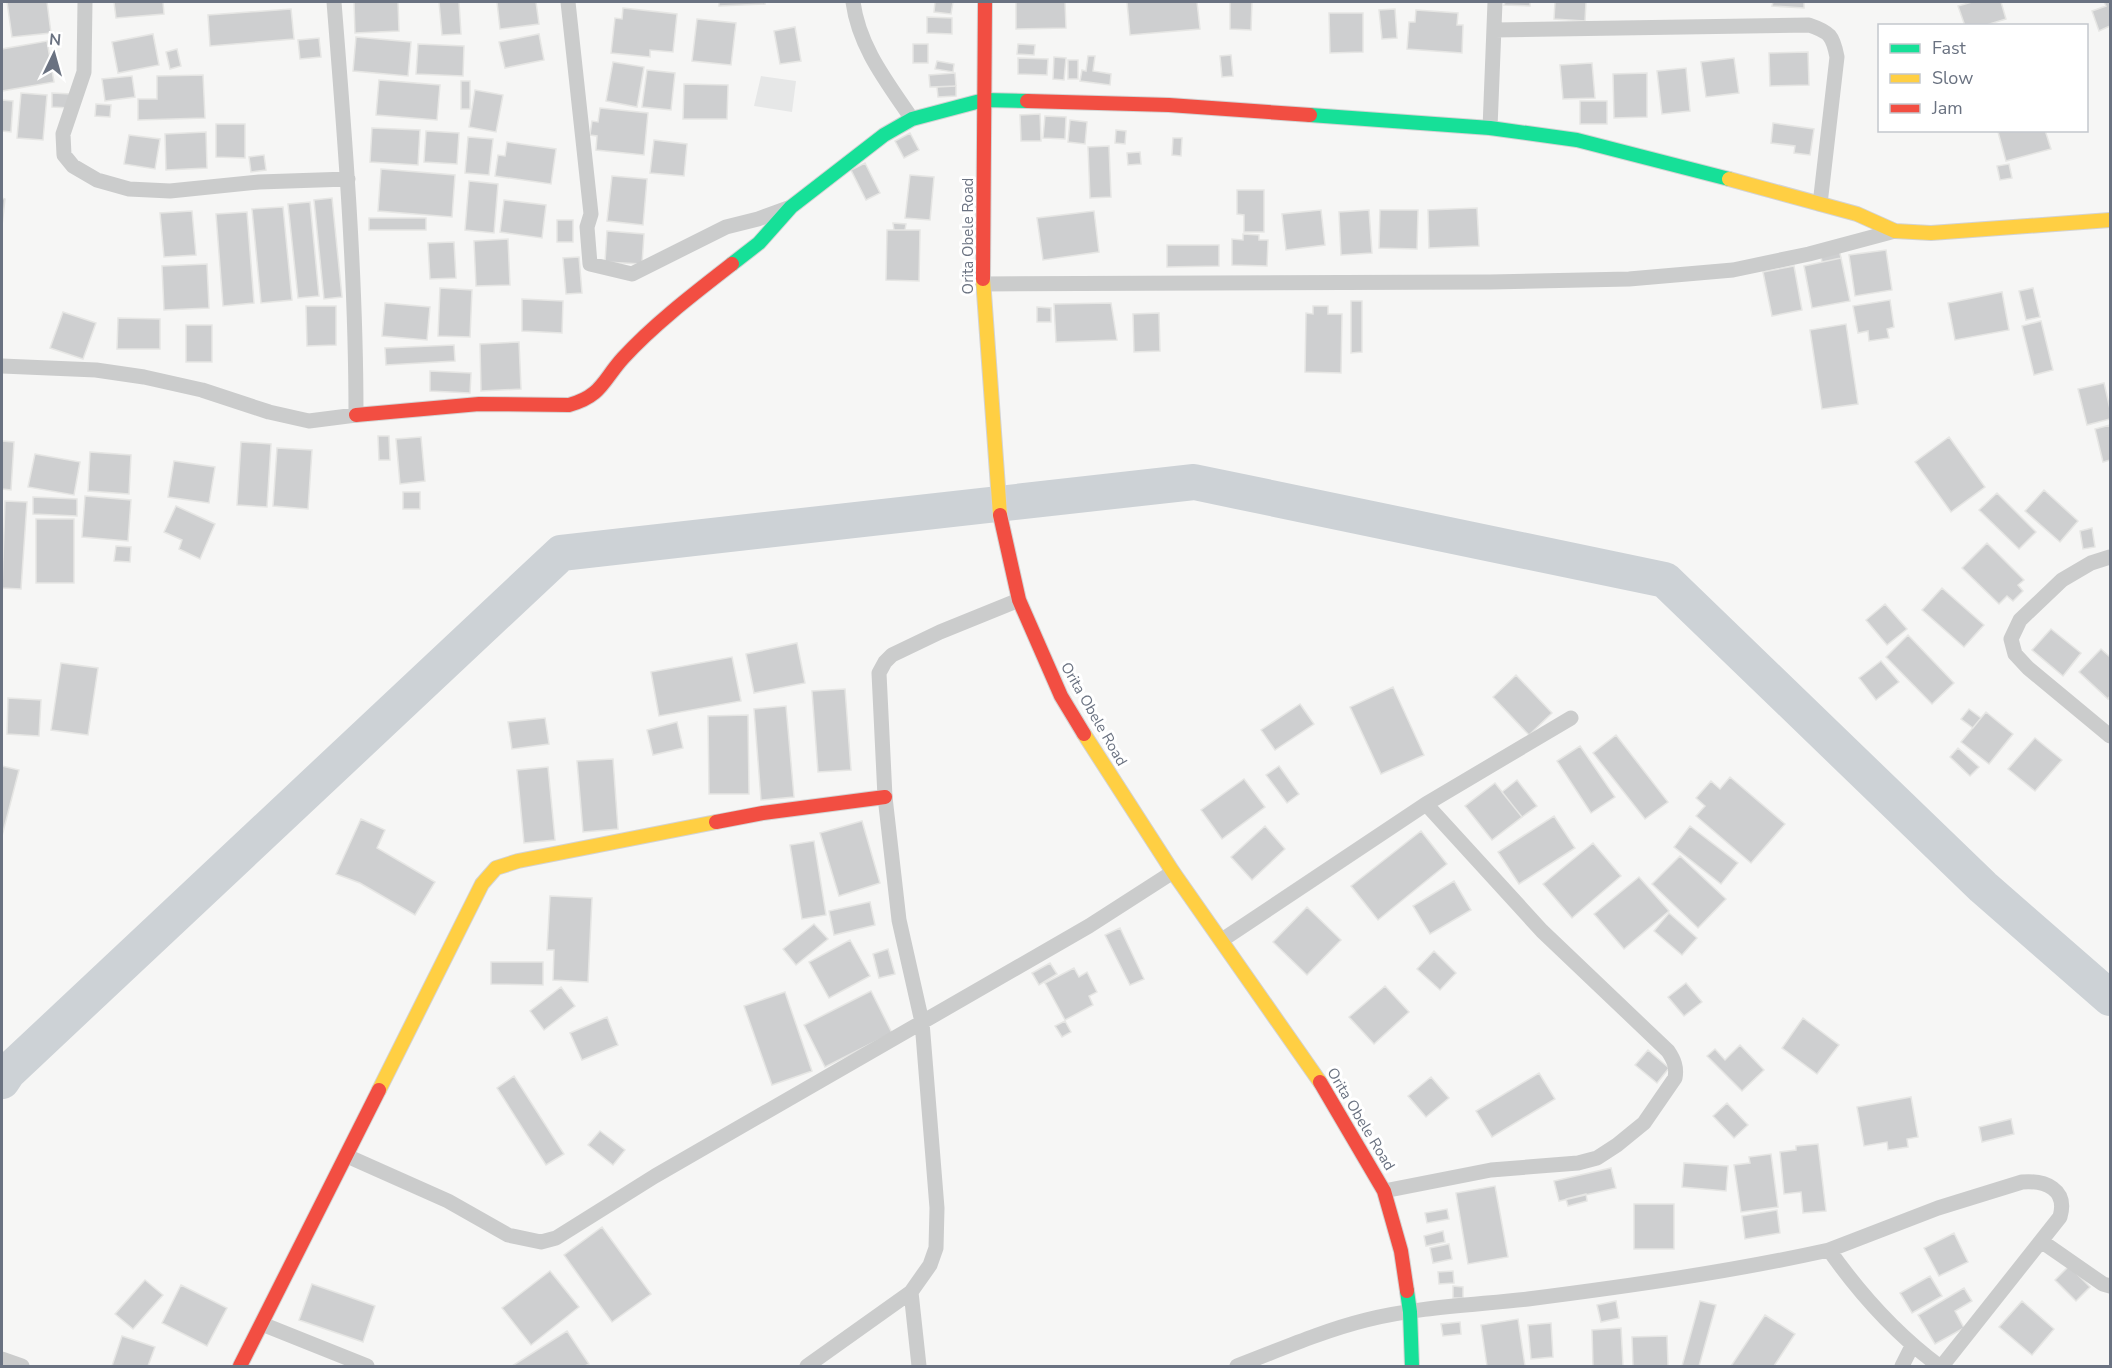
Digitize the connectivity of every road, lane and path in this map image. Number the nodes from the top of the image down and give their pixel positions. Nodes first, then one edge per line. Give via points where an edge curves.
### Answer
1 (85, 2) edge
2 (334, 2) edge
3 (568, 2) edge
4 (852, 2) edge
5 (985, 2) edge
6 (1495, 2) edge
7 (1495, 30) junction
8 (984, 100) junction
9 (912, 119) junction
10 (1490, 128) junction
11 (348, 179) junction
12 (1820, 204) junction
13 (791, 207) junction
14 (2110, 220) edge
15 (1895, 231) junction
16 (983, 284) junction
17 (2, 366) edge
18 (356, 415) junction
19 (2110, 557) edge
20 (1020, 600) junction
21 (1570, 718) dead end
22 (2110, 736) edge
23 (885, 796) junction
24 (1426, 804) junction
25 (1173, 872) junction
26 (1222, 940) junction
27 (922, 1022) junction
28 (347, 1155) junction
29 (1384, 1191) junction
30 (2041, 1240) junction
31 (1829, 1250) junction
32 (2110, 1286) edge
33 (911, 1292) junction
34 (1410, 1312) junction
35 (262, 1324) junction
36 (1912, 1346) junction
37 (2, 1359) edge
38 (22, 1366) edge
39 (240, 1366) edge
40 (367, 1366) edge
41 (807, 1366) edge
42 (919, 1366) edge
43 (1237, 1366) edge
44 (1412, 1366) edge
45 (1902, 1366) edge
46 (1941, 1366) edge

1 - 11 street via 84,72 63,134 64,155 73,166 97,180 129,189 170,191
2 - 11 street
3 - 13 street via 591,214 587,227 590,264 632,274 726,227
4 - 9 street via 862,40
5 - 8 street, Orita Obele Road
6 - 7 street
7 - 10 street
7 - 12 street via 1809,25 1824,30 1834,40 1837,57
8 - 9 street
8 - 10 street via 1169,105
8 - 16 street, Orita Obele Road
9 - 13 street via 884,135
10 - 12 street via 1589,143
11 - 18 street
12 - 15 street via 1857,214
13 - 18 street via 759,243 688,298 623,358 601,388 583,401 569,405 479,404
14 - 15 street via 1931,233
15 - 16 street via 1733,270 1629,279
16 - 20 street, Orita Obele Road via 998,506
17 - 18 street via 96,369 144,377 309,421
19 - 22 street via 2062,580 2020,620 2011,639 2015,654 2028,668
20 - 23 street via 940,632 885,662 879,673
20 - 25 street, Orita Obele Road via 1061,696
21 - 24 street
23 - 27 street via 899,920
23 - 28 street via 763,813 496,868 482,884
24 - 26 street
24 - 29 street via 1542,931 1668,1051 1676,1070 1644,1123 1598,1158 1491,1170
25 - 26 street, Orita Obele Road
25 - 27 street via 1089,926
26 - 29 street, Orita Obele Road via 1329,1094
27 - 28 street via 655,1176 556,1238 541,1242 508,1235 448,1201
27 - 33 street via 937,1208 936,1248 930,1265
28 - 35 street
29 - 34 street, Orita Obele Road via 1401,1251
30 - 31 street via 2060,1217 2063,1206 2058,1193 2035,1181 1938,1208
30 - 32 street
30 - 46 street
31 - 34 street via 1691,1276
31 - 36 street via 1856,1287
33 - 41 street
33 - 42 street
34 - 43 street via 1366,1320
34 - 44 street, Orita Obele Road
35 - 39 street
35 - 40 street
36 - 45 street
36 - 46 street
37 - 38 street

